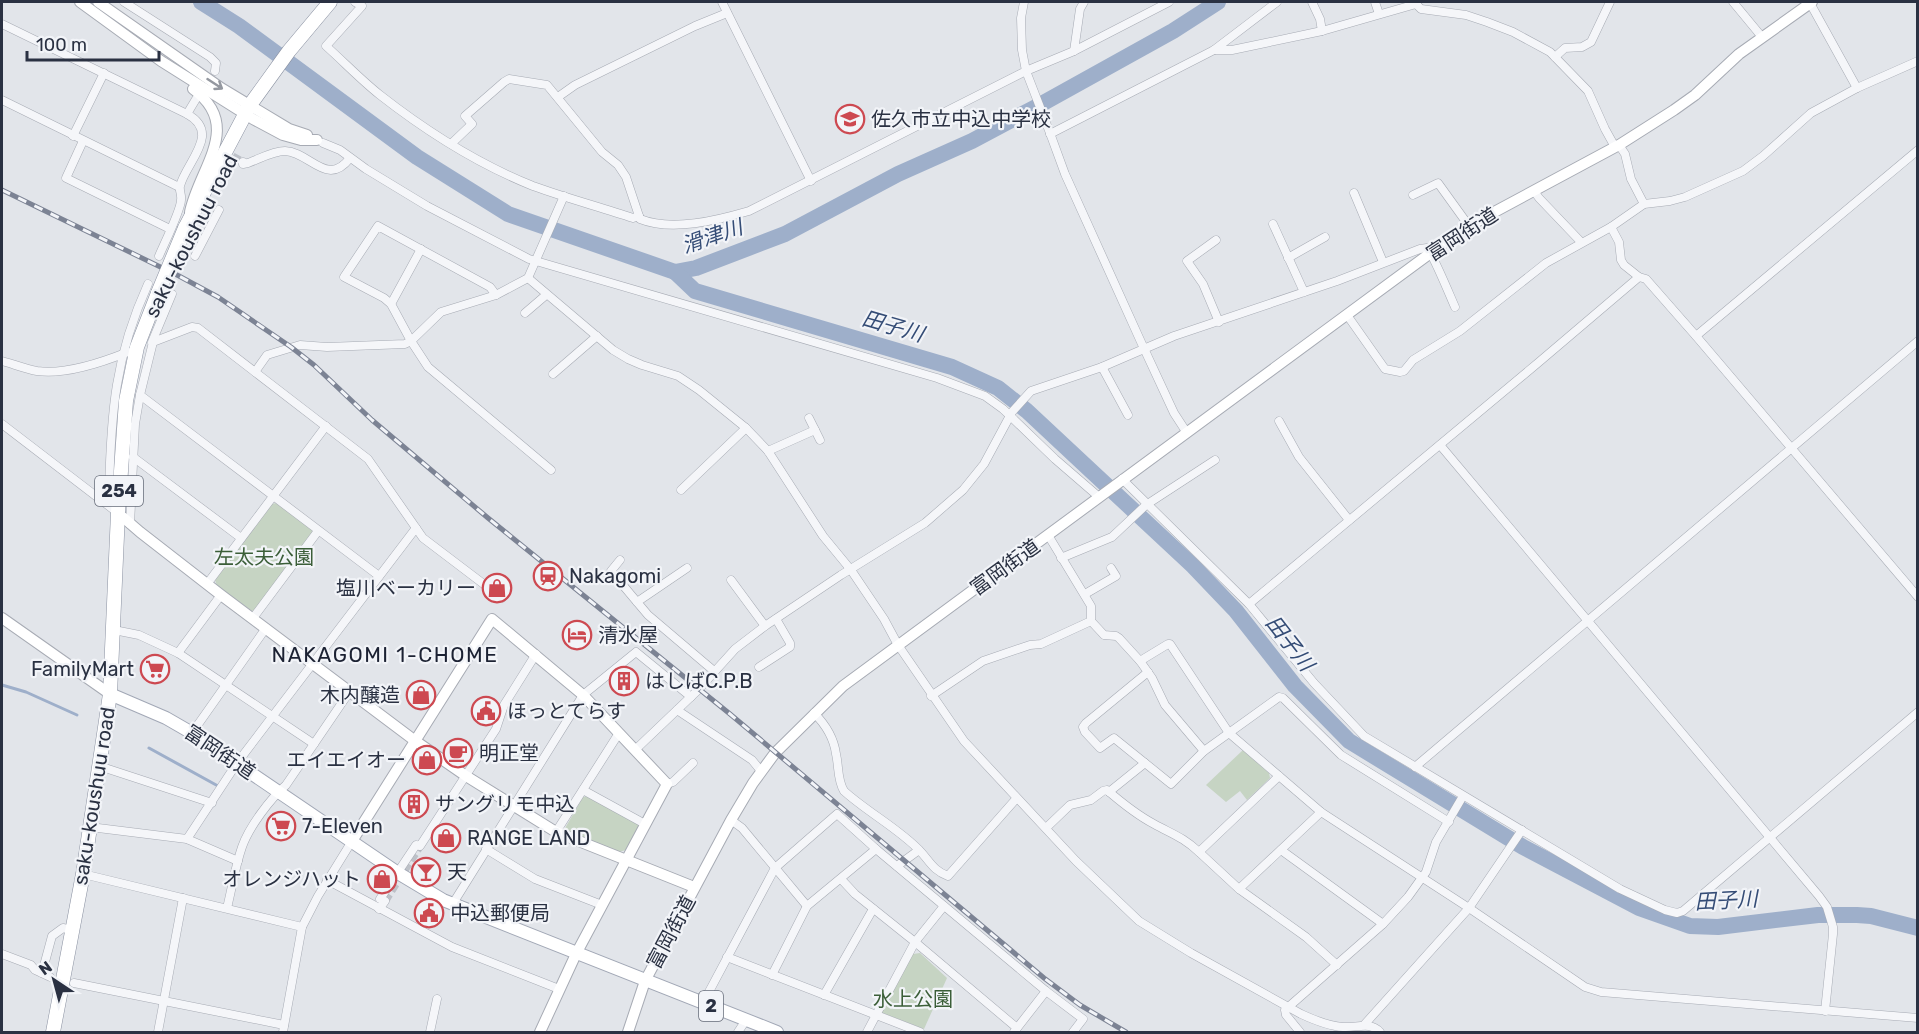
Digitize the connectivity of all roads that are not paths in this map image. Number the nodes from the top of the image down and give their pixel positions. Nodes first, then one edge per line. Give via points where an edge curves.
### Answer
1 (80, 2) edge
2 (99, 2) edge
3 (124, 2) edge
4 (330, 2) edge
5 (355, 2) edge
6 (722, 2) edge
7 (1024, 2) edge
8 (1084, 2) edge
9 (1169, 2) edge
10 (1277, 2) edge
11 (1312, 2) edge
12 (1375, 2) edge
13 (1610, 2) edge
14 (1733, 2) edge
15 (1811, 2) edge
16 (1417, 3) edge
17 (727, 13) junction
18 (1379, 14) junction
19 (2, 24) edge
20 (1322, 31) junction
21 (1762, 37) junction
22 (1214, 50) junction
23 (1074, 51) junction
24 (1556, 57) junction
25 (1917, 61) edge
26 (160, 62) junction
27 (215, 70) dead end
28 (1027, 73) junction
29 (104, 74) junction
30 (1857, 88) junction
31 (558, 97) junction
32 (196, 99) dead end
33 (2, 100) edge
34 (251, 112) junction
35 (187, 114) junction
36 (1050, 134) junction
37 (73, 136) junction
38 (202, 139) junction
39 (84, 141) junction
40 (320, 141) joint
41 (451, 144) junction
42 (210, 145) dead end
43 (1617, 146) junction
44 (1917, 150) edge
45 (350, 158) junction
46 (243, 162) tunnel mouth
47 (811, 181) junction
48 (179, 188) junction
49 (1534, 191) junction
50 (1354, 193) dead end
51 (1413, 195) dead end
52 (563, 197) junction
53 (1644, 204) junction
54 (219, 210) dead end
55 (639, 216) junction
56 (1273, 224) dead end
57 (1469, 226) junction
58 (188, 227) junction
59 (1611, 227) junction
60 (170, 229) junction
61 (1325, 237) dead end
62 (1216, 240) dead end
63 (1581, 242) junction
64 (422, 249) junction
65 (1432, 253) junction
66 (159, 256) dead end
67 (195, 256) dead end
68 (1288, 258) junction
69 (537, 260) junction
70 (1383, 262) junction
71 (1639, 277) junction
72 (528, 278) junction
73 (153, 288) junction
74 (1304, 292) junction
75 (172, 294) dead end
76 (496, 295) junction
77 (546, 295) junction
78 (391, 304) junction
79 (1455, 307) dead end
80 (525, 313) dead end
81 (1347, 315) junction
82 (1220, 322) junction
83 (597, 336) junction
84 (1696, 336) junction
85 (411, 341) junction
86 (1917, 341) edge
87 (151, 343) junction
88 (1144, 348) junction
89 (125, 354) junction
90 (2, 361) edge
91 (1102, 367) junction
92 (255, 372) junction
93 (553, 374) dead end
94 (140, 396) junction
95 (1011, 414) junction
96 (1128, 415) dead end
97 (809, 418) dead end
98 (1279, 421) dead end
99 (2, 424) edge
100 (326, 426) junction
101 (746, 428) junction
102 (815, 430) junction
103 (1187, 433) junction
104 (820, 440) dead end
105 (1440, 445) junction
106 (1791, 447) junction
107 (768, 451) junction
108 (133, 457) junction
109 (1215, 460) dead end
110 (551, 470) dead end
111 (1121, 481) junction
112 (681, 490) dead end
113 (1102, 495) junction
114 (272, 496) junction
115 (105, 502) junction
116 (1147, 505) junction
117 (118, 513) junction
118 (1350, 520) junction
119 (130, 524) junction
120 (416, 528) junction
121 (318, 531) junction
122 (1048, 535) junction
123 (241, 538) junction
124 (1061, 558) junction
125 (620, 560) dead end
126 (687, 568) dead end
127 (1112, 568) dead end
128 (851, 570) junction
129 (379, 576) junction
130 (731, 580) dead end
131 (207, 584) junction
132 (1085, 594) junction
133 (221, 595) junction
134 (1917, 597) edge
135 (502, 598) dead end
136 (637, 602) junction
137 (1249, 604) junction
138 (2, 618) edge
139 (254, 618) junction
140 (776, 619) junction
141 (1091, 621) junction
142 (1588, 621) junction
143 (765, 626) junction
144 (266, 628) junction
145 (114, 630) junction
146 (898, 645) junction
147 (178, 653) junction
148 (536, 654) junction
149 (1140, 661) junction
150 (313, 663) junction
151 (759, 667) dead end
152 (714, 670) junction
153 (1148, 672) junction
154 (225, 684) junction
155 (350, 691) junction
156 (110, 694) junction
157 (583, 695) junction
158 (931, 696) junction
159 (691, 697) junction
160 (677, 710) junction
161 (1917, 712) edge
162 (814, 713) junction
163 (272, 716) junction
164 (192, 732) junction
165 (618, 733) junction
166 (1229, 733) junction
167 (414, 740) junction
168 (314, 744) junction
169 (635, 750) junction
170 (1204, 751) junction
171 (237, 763) junction
172 (693, 763) dead end
173 (1144, 763) junction
174 (99, 766) junction
175 (1415, 767) junction
176 (761, 771) junction
177 (466, 776) junction
178 (1279, 776) junction
179 (667, 784) junction
180 (583, 790) junction
181 (279, 791) junction
182 (1109, 792) junction
183 (1016, 799) junction
184 (1462, 799) junction
185 (212, 803) junction
186 (513, 806) junction
187 (1321, 812) junction
188 (1451, 819) junction
189 (731, 820) junction
190 (645, 824) junction
191 (90, 827) junction
192 (1046, 828) junction
193 (556, 832) junction
194 (1520, 832) junction
195 (1771, 837) junction
196 (187, 839) junction
197 (352, 841) junction
198 (486, 849) junction
199 (876, 849) junction
200 (919, 850) junction
201 (1281, 850) junction
202 (1199, 852) junction
203 (626, 859) junction
204 (238, 861) junction
205 (897, 866) junction
206 (775, 868) junction
207 (398, 873) junction
208 (82, 874) junction
209 (1423, 878) junction
210 (841, 879) junction
211 (327, 880) junction
212 (694, 887) junction
213 (1239, 889) junction
214 (183, 898) junction
215 (452, 905) junction
216 (602, 905) junction
217 (807, 906) junction
218 (944, 906) junction
219 (227, 908) junction
220 (1469, 908) junction
221 (380, 909) junction
222 (873, 909) junction
223 (1383, 924) junction
224 (302, 927) junction
225 (72, 930) junction
226 (915, 942) junction
227 (2, 954) edge
228 (576, 954) junction
229 (727, 957) junction
230 (1337, 964) junction
231 (772, 975) junction
232 (645, 981) junction
233 (74, 983) dead end
234 (559, 989) junction
235 (1046, 991) junction
236 (824, 996) junction
237 (436, 999) dead end
238 (164, 1001) junction
239 (703, 1003) junction
240 (1287, 1008) junction
241 (1825, 1011) junction
242 (875, 1015) junction
243 (1917, 1018) edge
244 (746, 1020) junction
245 (1364, 1025) junction
246 (283, 1029) edge
247 (1016, 1030) edge
248 (53, 1032) edge
249 (158, 1032) edge
250 (430, 1032) edge
251 (540, 1032) edge
252 (628, 1032) edge
253 (738, 1032) edge
254 (777, 1032) edge
255 (867, 1032) edge
256 (920, 1032) edge
257 (1073, 1032) edge
258 (1299, 1032) edge
259 (1380, 1032) edge

1 - 26 main road
2 -> 34 main road
3 - 27 street via 210,57 216,63
4 - 34 highway, 254 via 302,34
5 - 41 street via 362,6 326,46 378,94
6 - 17 street
7 - 28 street via 1021,34
8 - 23 street
9 - 23 street
10 - 22 street
11 - 20 street
12 - 18 street
13 - 24 street via 1592,42 1565,48
14 - 21 street
15 - 21 main road, 富岡街道
15 - 30 street
16 - 18 street
16 - 24 street via 1421,9 1466,15 1504,28
17 - 31 street
17 - 47 street
18 - 20 street
19 - 29 street
20 - 22 street via 1232,50
21 - 43 main road, 富岡街道 via 1695,95
22 - 36 street
23 - 28 street
24 - 43 street via 1588,91
25 - 30 street
26 - 34 main road
26 - 58 main road via 204,98 217,121 215,146 193,199
28 - 36 street
28 - 47 street
29 - 35 street
29 - 37 street
30 - 53 street via 1811,113 1743,171 1685,197
31 - 41 street via 547,86 509,79 465,116 472,124
31 - 55 street via 602,153 618,165
32 - 35 street
33 - 37 street
34 - 40 main road via 283,135
34 - 58 highway, saku-koushuu road / 254
35 - 38 street via 200,125
36 - 88 street
37 - 39 street
38 - 42 street
38 - 48 street
39 - 48 street
39 - 60 street via 66,177
40 - 45 street
41 - 52 street via 490,166
43 - 49 main road, 富岡街道
43 - 53 street via 1625,154 1630,179
44 - 84 street
45 - 46 street via 335,170 284,151
45 - 69 street via 427,206
47 - 55 street via 750,211 723,218 665,224
48 - 60 street via 182,200
49 - 57 main road, 富岡街道
49 - 63 street
50 - 70 street
51 - 57 street via 1438,183
52 - 55 street via 633,218
52 - 69 street
53 - 59 street
54 - 67 street
56 - 68 street
57 - 65 main road, 富岡街道
58 - 73 highway, saku-koushuu road / 254, bridge
59 - 63 street
59 - 71 street via 1619,242 1621,260
60 - 66 street
61 - 68 street
62 - 82 street via 1187,261 1203,284
63 - 81 street via 1546,263 1460,331 1413,360 1404,371 1385,369
64 - 76 street via 490,287
64 - 78 street
64 - 78 street via 378,226 344,277
65 - 70 street via 1420,249
65 - 79 street
65 - 81 main road, 富岡街道
68 - 74 street
69 - 72 street
69 - 95 street via 955,384 985,396
70 - 74 street
71 - 84 street via 1646,279
71 - 105 street
72 - 76 street
72 - 77 street
73 - 89 street via 131,324
73 - 117 highway, saku-koushuu road / 254 via 126,401
74 - 82 street
75 - 87 street
76 - 85 street via 441,312
77 - 80 street
77 - 83 street
78 - 85 street
81 - 103 main road, 富岡街道
82 - 88 street
83 - 93 street
83 - 101 street via 628,359 678,376
84 - 106 street
85 - 92 street via 397,346 300,345 267,355
85 - 110 street via 428,367
86 - 106 street
87 - 92 street via 198,328
87 - 94 street
88 - 91 street
88 - 103 street
89 - 90 street via 48,372
89 - 115 street via 112,414 109,491
91 - 95 street via 1031,391
91 - 96 street
92 - 100 street
94 - 108 street
94 - 114 street
95 - 113 street via 1055,459
95 - 128 street via 984,464 963,490 925,523
97 - 102 street
98 - 118 street via 1299,457
99 - 115 street
100 - 114 street
100 - 120 street via 369,459
101 - 107 street
101 - 112 street
102 - 104 street
102 - 107 street
103 - 111 main road, 富岡街道
105 - 118 street
105 - 142 street
106 - 134 street
106 - 142 street
107 - 128 street via 823,536
108 - 119 street
108 - 123 street
109 - 116 street
111 - 113 main road, 富岡街道
111 - 116 street
113 - 122 main road, 富岡街道
114 - 121 street
114 - 123 street
115 - 117 street
116 - 124 street via 1112,537
116 - 137 street
117 - 119 main road
117 - 145 highway, saku-koushuu road / 254
118 - 137 street
119 - 131 main road
120 - 129 street
120 - 135 street via 423,538
121 - 129 street
121 - 139 street
122 - 124 street
122 - 146 main road, 富岡街道
123 - 131 street
124 - 132 street
125 - 136 street via 611,571
126 - 136 street
127 - 132 street via 1116,576
128 - 140 street
128 - 146 street
129 - 150 street
130 - 143 street
131 - 133 main road
132 - 141 street via 1091,606
133 - 139 main road
133 - 147 street
136 - 152 street
137 - 175 street via 1357,730
138 - 156 main road
139 - 144 main road
140 - 143 street
140 - 151 street via 790,647
141 - 149 street via 1104,634 1119,638
141 - 158 street via 1041,644 983,661
142 - 175 street
142 - 195 street
143 - 152 street
144 - 150 main road
144 - 154 street
145 - 147 street via 139,635
145 - 156 highway, saku-koushuu road / 254
146 - 158 street
146 - 162 main road, 富岡街道 via 861,671
147 - 154 street
148 - 157 main road
148 - 167 main road via 492,619
148 - 177 street
149 - 153 street
149 - 166 street via 1170,644
150 - 155 main road
150 - 163 street
152 - 159 street
153 - 170 street via 1165,705
153 - 173 street via 1083,727 1100,748 1114,738
154 - 163 street
154 - 164 street
155 - 167 main road
155 - 168 street
156 - 164 main road, 富岡街道 / 2
156 - 174 highway, saku-koushuu road / 254
157 - 159 street via 636,652
157 - 165 main road
157 - 186 street
158 - 183 street via 964,741
159 - 160 street
160 - 169 street
160 - 176 street via 752,760
161 - 195 street
162 - 176 main road, 富岡街道
162 - 200 street via 831,738 844,791
163 - 168 street
163 - 171 street
164 - 171 main road, 富岡街道 / 2
165 - 169 main road
165 - 180 street
166 - 170 street
166 - 178 street
166 - 188 street via 1277,698 1283,698 1341,755
167 - 177 main road
167 - 197 main road
168 - 181 street
169 - 179 main road
170 - 173 street via 1171,784
171 - 181 main road, 富岡街道 / 2
171 - 185 street
172 - 179 street
173 - 182 street
174 - 185 street
174 - 191 highway, saku-koushuu road / 254
175 - 184 street
176 - 189 main road, 富岡街道
177 - 186 main road
177 - 207 street
178 - 187 street
178 - 202 street
179 - 190 main road
180 - 190 street
180 - 193 street
181 - 197 main road, 富岡街道 / 2
181 - 204 street via 247,835
182 - 192 street via 1074,803
182 - 202 street
183 - 192 street
183 - 200 street via 948,876 935,870
184 - 188 street
184 - 194 street
185 - 196 street
186 - 193 main road
186 - 198 street
187 - 201 street
187 - 209 street
188 - 209 street via 1436,842
189 - 206 street
189 - 212 main road, 富岡街道
190 - 203 main road
191 - 196 street
191 - 208 highway, saku-koushuu road / 254
192 - 240 street via 1139,921
193 - 203 main road
194 - 195 street via 1620,889 1677,913
194 - 220 street
195 - 241 street via 1827,907 1833,927
196 - 204 street
197 - 207 main road, 富岡街道 / 2
197 - 211 street
198 - 215 street
198 - 216 street via 535,879
199 - 205 street
199 - 206 street via 837,814
199 - 210 street
200 - 205 street
201 - 213 street
201 - 223 street
202 - 213 street
203 - 212 main road
203 - 216 main road
204 - 219 street
205 - 218 street
206 - 217 street
206 - 229 street
207 - 215 main road, 富岡街道 / 2
207 - 221 street via 380,899 385,901
208 - 214 street
208 - 225 highway, saku-koushuu road / 254
209 - 220 street
209 - 223 street
210 - 217 street
210 - 222 street
211 - 221 street
211 - 224 street
212 - 232 main road, 富岡街道
213 - 230 street
214 - 219 street
214 - 238 street
215 - 228 main road, 富岡街道 / 2
216 - 228 main road
217 - 231 street
218 - 226 street
218 - 235 street
219 - 224 street
220 - 241 street via 1585,987 1601,992
220 - 245 street
221 - 234 street via 452,947
222 - 226 street
222 - 236 street
223 - 230 street
224 - 246 street
225 - 227 street via 63,928 52,936 46,975
225 - 248 highway, saku-koushuu road / 254
226 - 242 street
226 - 247 street
228 - 232 main road, 富岡街道 / 2
228 - 234 main road
229 - 231 street
229 - 239 street
230 - 240 street
231 - 236 street
232 - 239 main road, 2
232 - 252 main road
233 - 238 street
234 - 251 main road
235 - 247 street
235 - 257 street via 1083,1019
236 - 242 street
237 - 250 street
238 - 246 street
238 - 249 street
239 - 244 main road, 2
240 - 245 street via 1320,1023
240 - 258 street via 1285,1012
241 - 243 street
242 - 255 street
242 - 256 street
244 - 253 street
244 - 254 main road, 2
245 - 259 street

